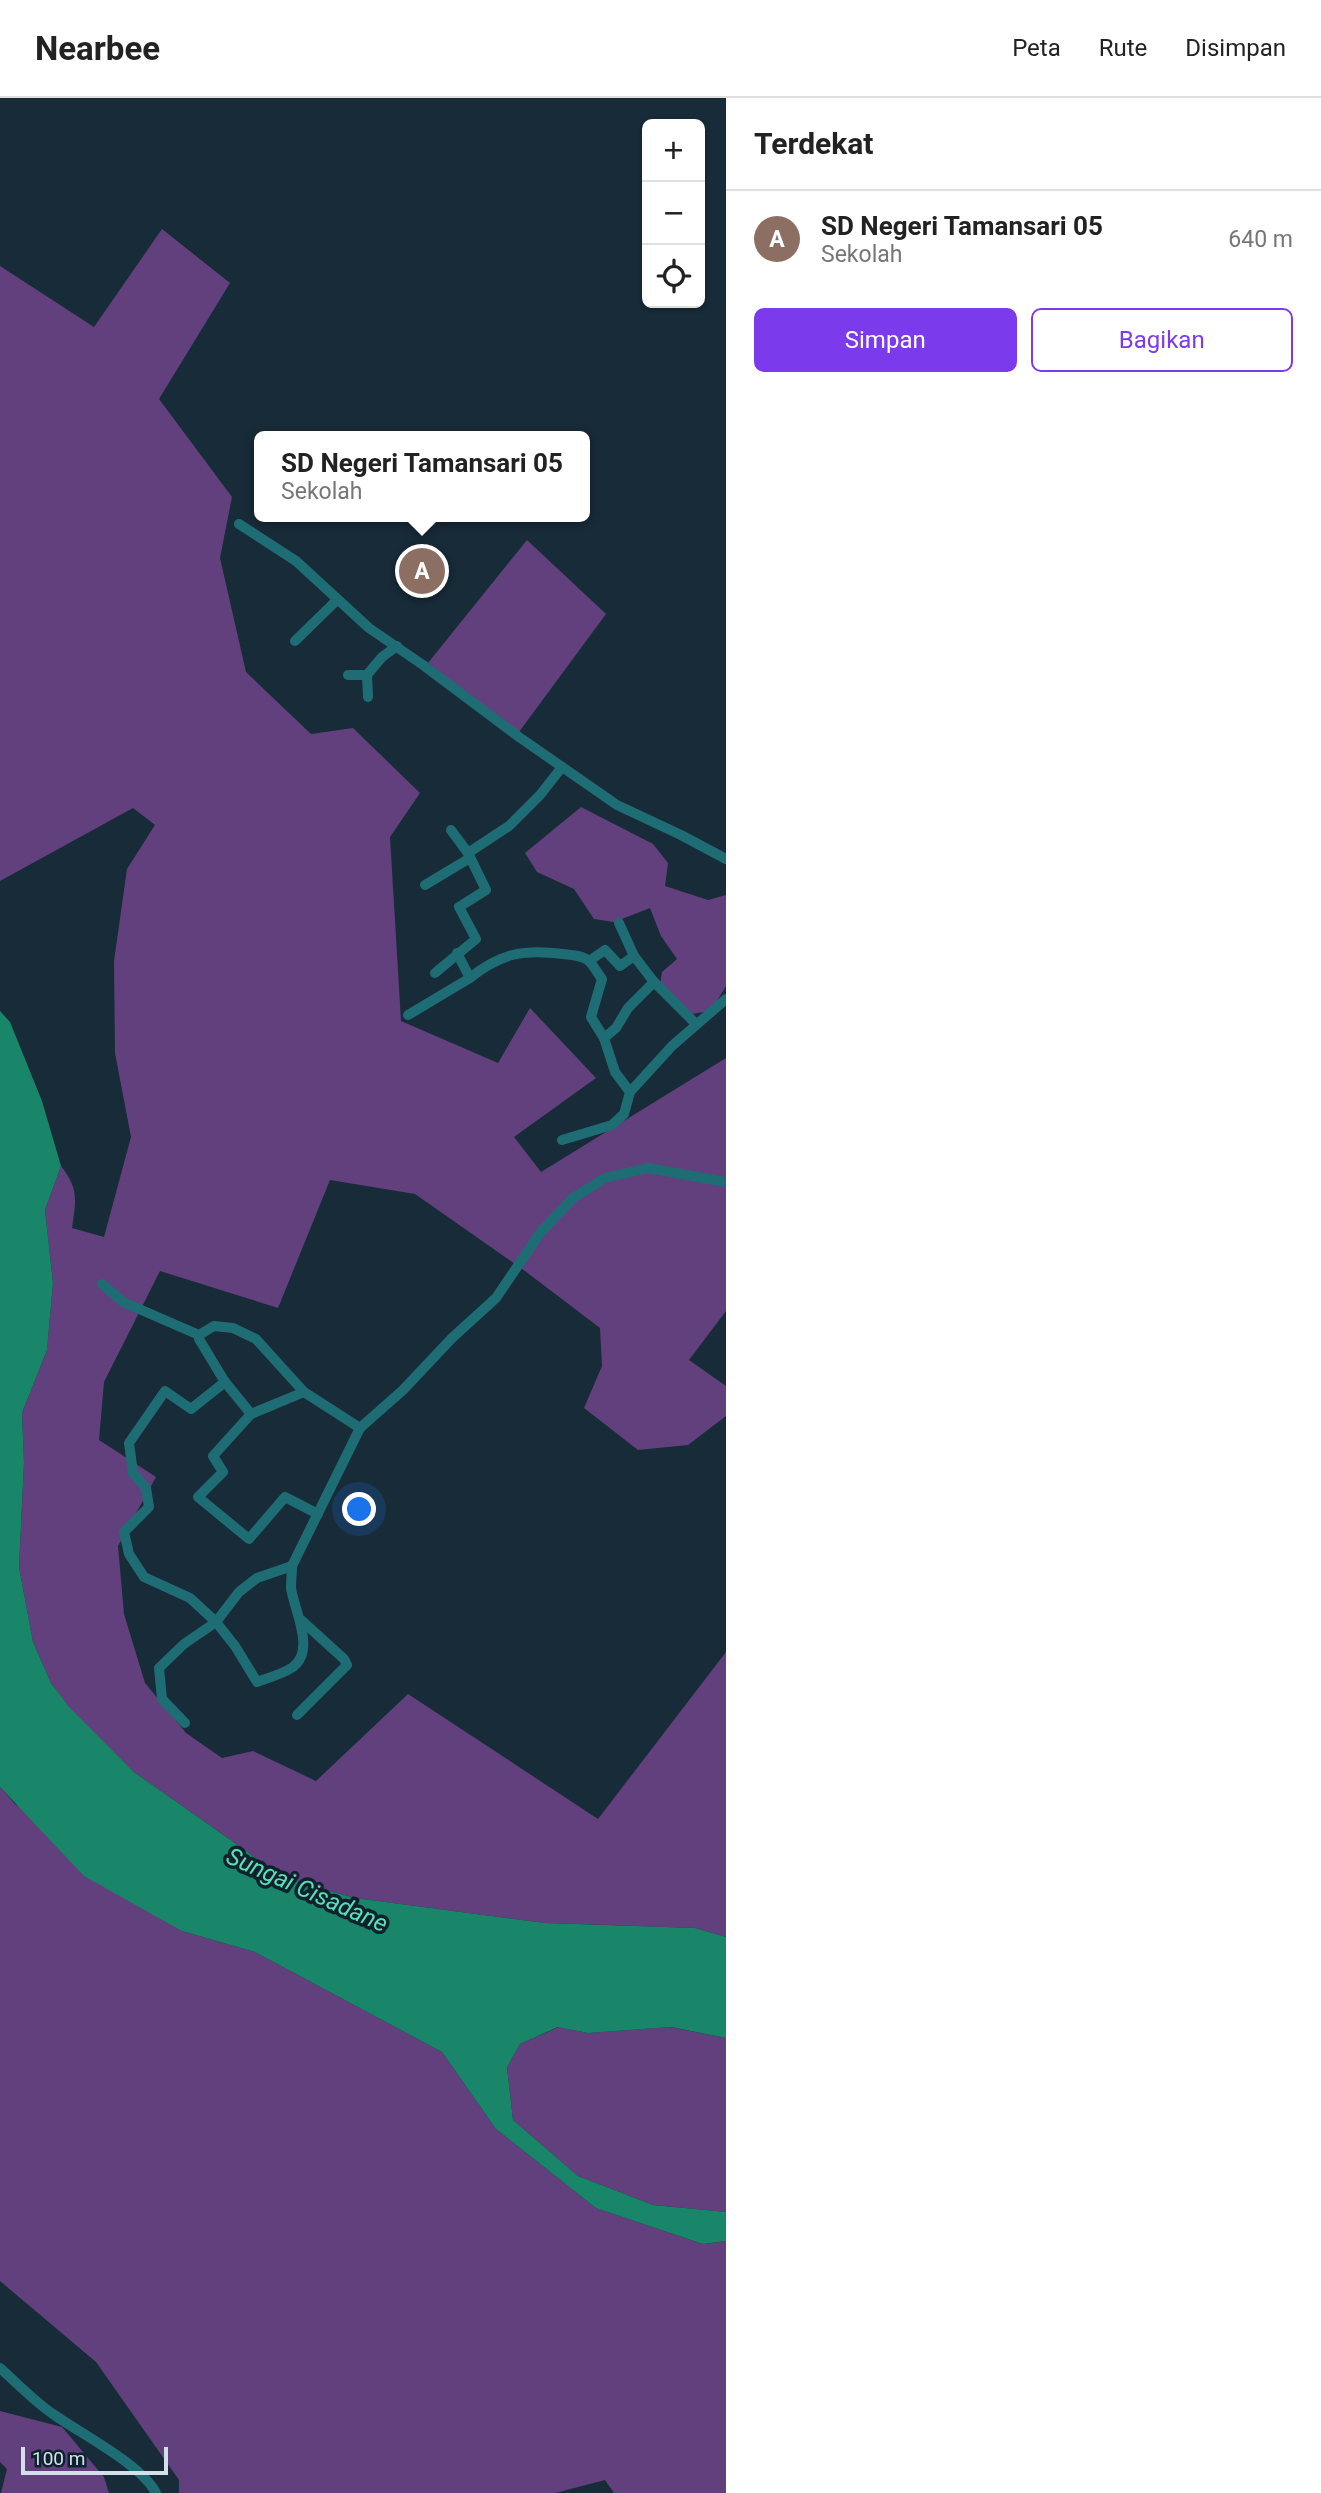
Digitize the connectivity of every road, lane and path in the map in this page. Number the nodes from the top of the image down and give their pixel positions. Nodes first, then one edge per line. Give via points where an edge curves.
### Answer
1 (239, 524) dead end
2 (337, 600) junction
3 (295, 641) dead end
4 (397, 646) junction
5 (348, 675) dead end
6 (367, 675) junction
7 (368, 696) dead end
8 (562, 767) junction
9 (451, 830) dead end
10 (469, 855) junction
11 (726, 859) edge
12 (425, 885) dead end
13 (619, 923) dead end
14 (457, 953) junction
15 (634, 956) junction
16 (589, 961) junction
17 (435, 973) dead end
18 (470, 978) junction
19 (654, 982) junction
20 (726, 999) edge
21 (408, 1015) dead end
22 (696, 1024) junction
23 (604, 1038) junction
24 (630, 1092) junction
25 (562, 1140) dead end
26 (726, 1182) edge
27 (102, 1284) dead end
28 (199, 1335) junction
29 (225, 1382) junction
30 (304, 1392) junction
31 (251, 1414) junction
32 (360, 1429) junction
33 (318, 1514) junction
34 (292, 1566) junction
35 (299, 1618) junction
36 (216, 1622) junction
37 (298, 1715) dead end
38 (185, 1723) dead end
39 (0, 2368) edge
40 (156, 2493) edge

1 - 2 street via 296,561
2 - 3 street
2 - 4 street
4 - 6 street
4 - 8 street
5 - 6 street
6 - 7 street
8 - 10 street via 509,826
8 - 11 street via 617,805
9 - 10 street
10 - 12 street
10 - 14 street via 486,890 459,907 476,939
13 - 15 street
14 - 17 street
14 - 18 street
15 - 16 street via 620,966 605,950
15 - 19 street
16 - 18 street via 536,950 486,964
16 - 23 street via 602,979 591,1017
18 - 21 street
19 - 22 street
19 - 23 street
20 - 22 street
22 - 24 street
23 - 24 street via 615,1072
24 - 25 street via 624,1114 612,1125
26 - 32 street via 648,1168 605,1178 587,1188 540,1233 496,1298
27 - 28 street via 123,1302
28 - 29 street
28 - 30 street via 214,1326 233,1328 256,1339
29 - 31 street
29 - 36 street via 191,1409 164,1391 129,1443 133,1473 146,1488 149,1507 124,1532 129,1554 144,1577 190,1598
30 - 31 street
30 - 32 street
31 - 33 street via 213,1456 223,1472 198,1497 249,1539 285,1497
32 - 33 street
33 - 34 street
34 - 35 street
34 - 36 street via 257,1578 239,1592
35 - 36 street via 304,1645 298,1661 257,1682
35 - 37 street via 347,1665
36 - 38 street via 159,1668 162,1699
39 - 40 street via 51,2413 146,2479

